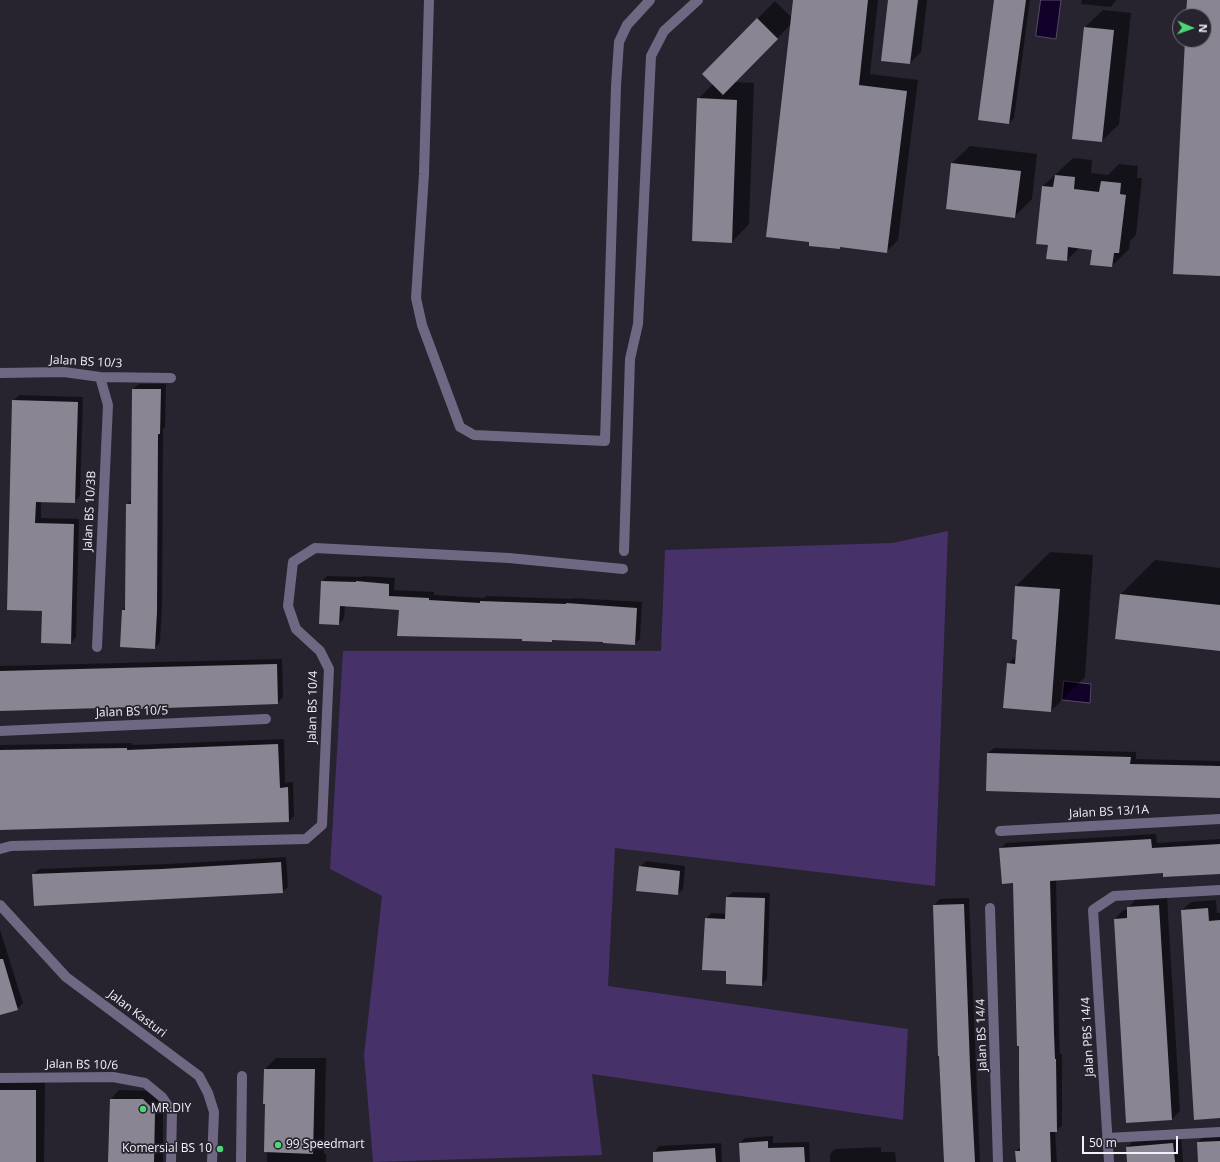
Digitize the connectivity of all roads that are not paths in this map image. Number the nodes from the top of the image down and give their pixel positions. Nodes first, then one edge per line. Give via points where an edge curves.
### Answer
1 (429, 0) edge
2 (650, 0) edge
3 (698, 0) edge
4 (0, 373) edge
5 (100, 377) junction
6 (171, 378) dead end
7 (624, 551) dead end
8 (623, 569) dead end
9 (97, 647) dead end
10 (266, 719) dead end
11 (0, 731) edge
12 (1220, 819) edge
13 (1000, 831) dead end
14 (0, 848) edge
15 (1220, 890) edge
16 (0, 905) edge
17 (990, 908) dead end
18 (242, 1076) dead end
19 (0, 1078) edge
20 (1220, 1132) edge
21 (1107, 1138) junction
22 (171, 1162) edge
23 (212, 1162) edge
24 (241, 1162) edge
25 (998, 1162) edge
26 (1109, 1162) edge

1 - 2 street via 424,174 416,298 422,325 460,427 474,435 605,441 619,42 627,25
3 - 7 street via 664,31 651,56 638,324 630,359
4 - 5 street, Jalan BS 10/3 via 64,372
5 - 6 street, Jalan BS 10/3
5 - 9 street, Jalan BS 10/3B via 108,405
8 - 14 street, Jalan BS 10/4 via 509,558 314,548 293,562 288,606 296,629 320,651 328,669 322,825 306,839
10 - 11 street, Jalan BS 10/5
12 - 13 street, Jalan BS 13/1A
15 - 21 street, Jalan PBS 14/4 via 1114,896 1093,910
16 - 23 street, Jalan Kasturi via 66,977 199,1076 214,1112
17 - 25 street, Jalan BS 14/4
18 - 24 street
19 - 22 street, Jalan BS 10/6 via 113,1077 145,1083 162,1097 172,1112
20 - 21 street
21 - 26 street, Jalan PBS 14/4

